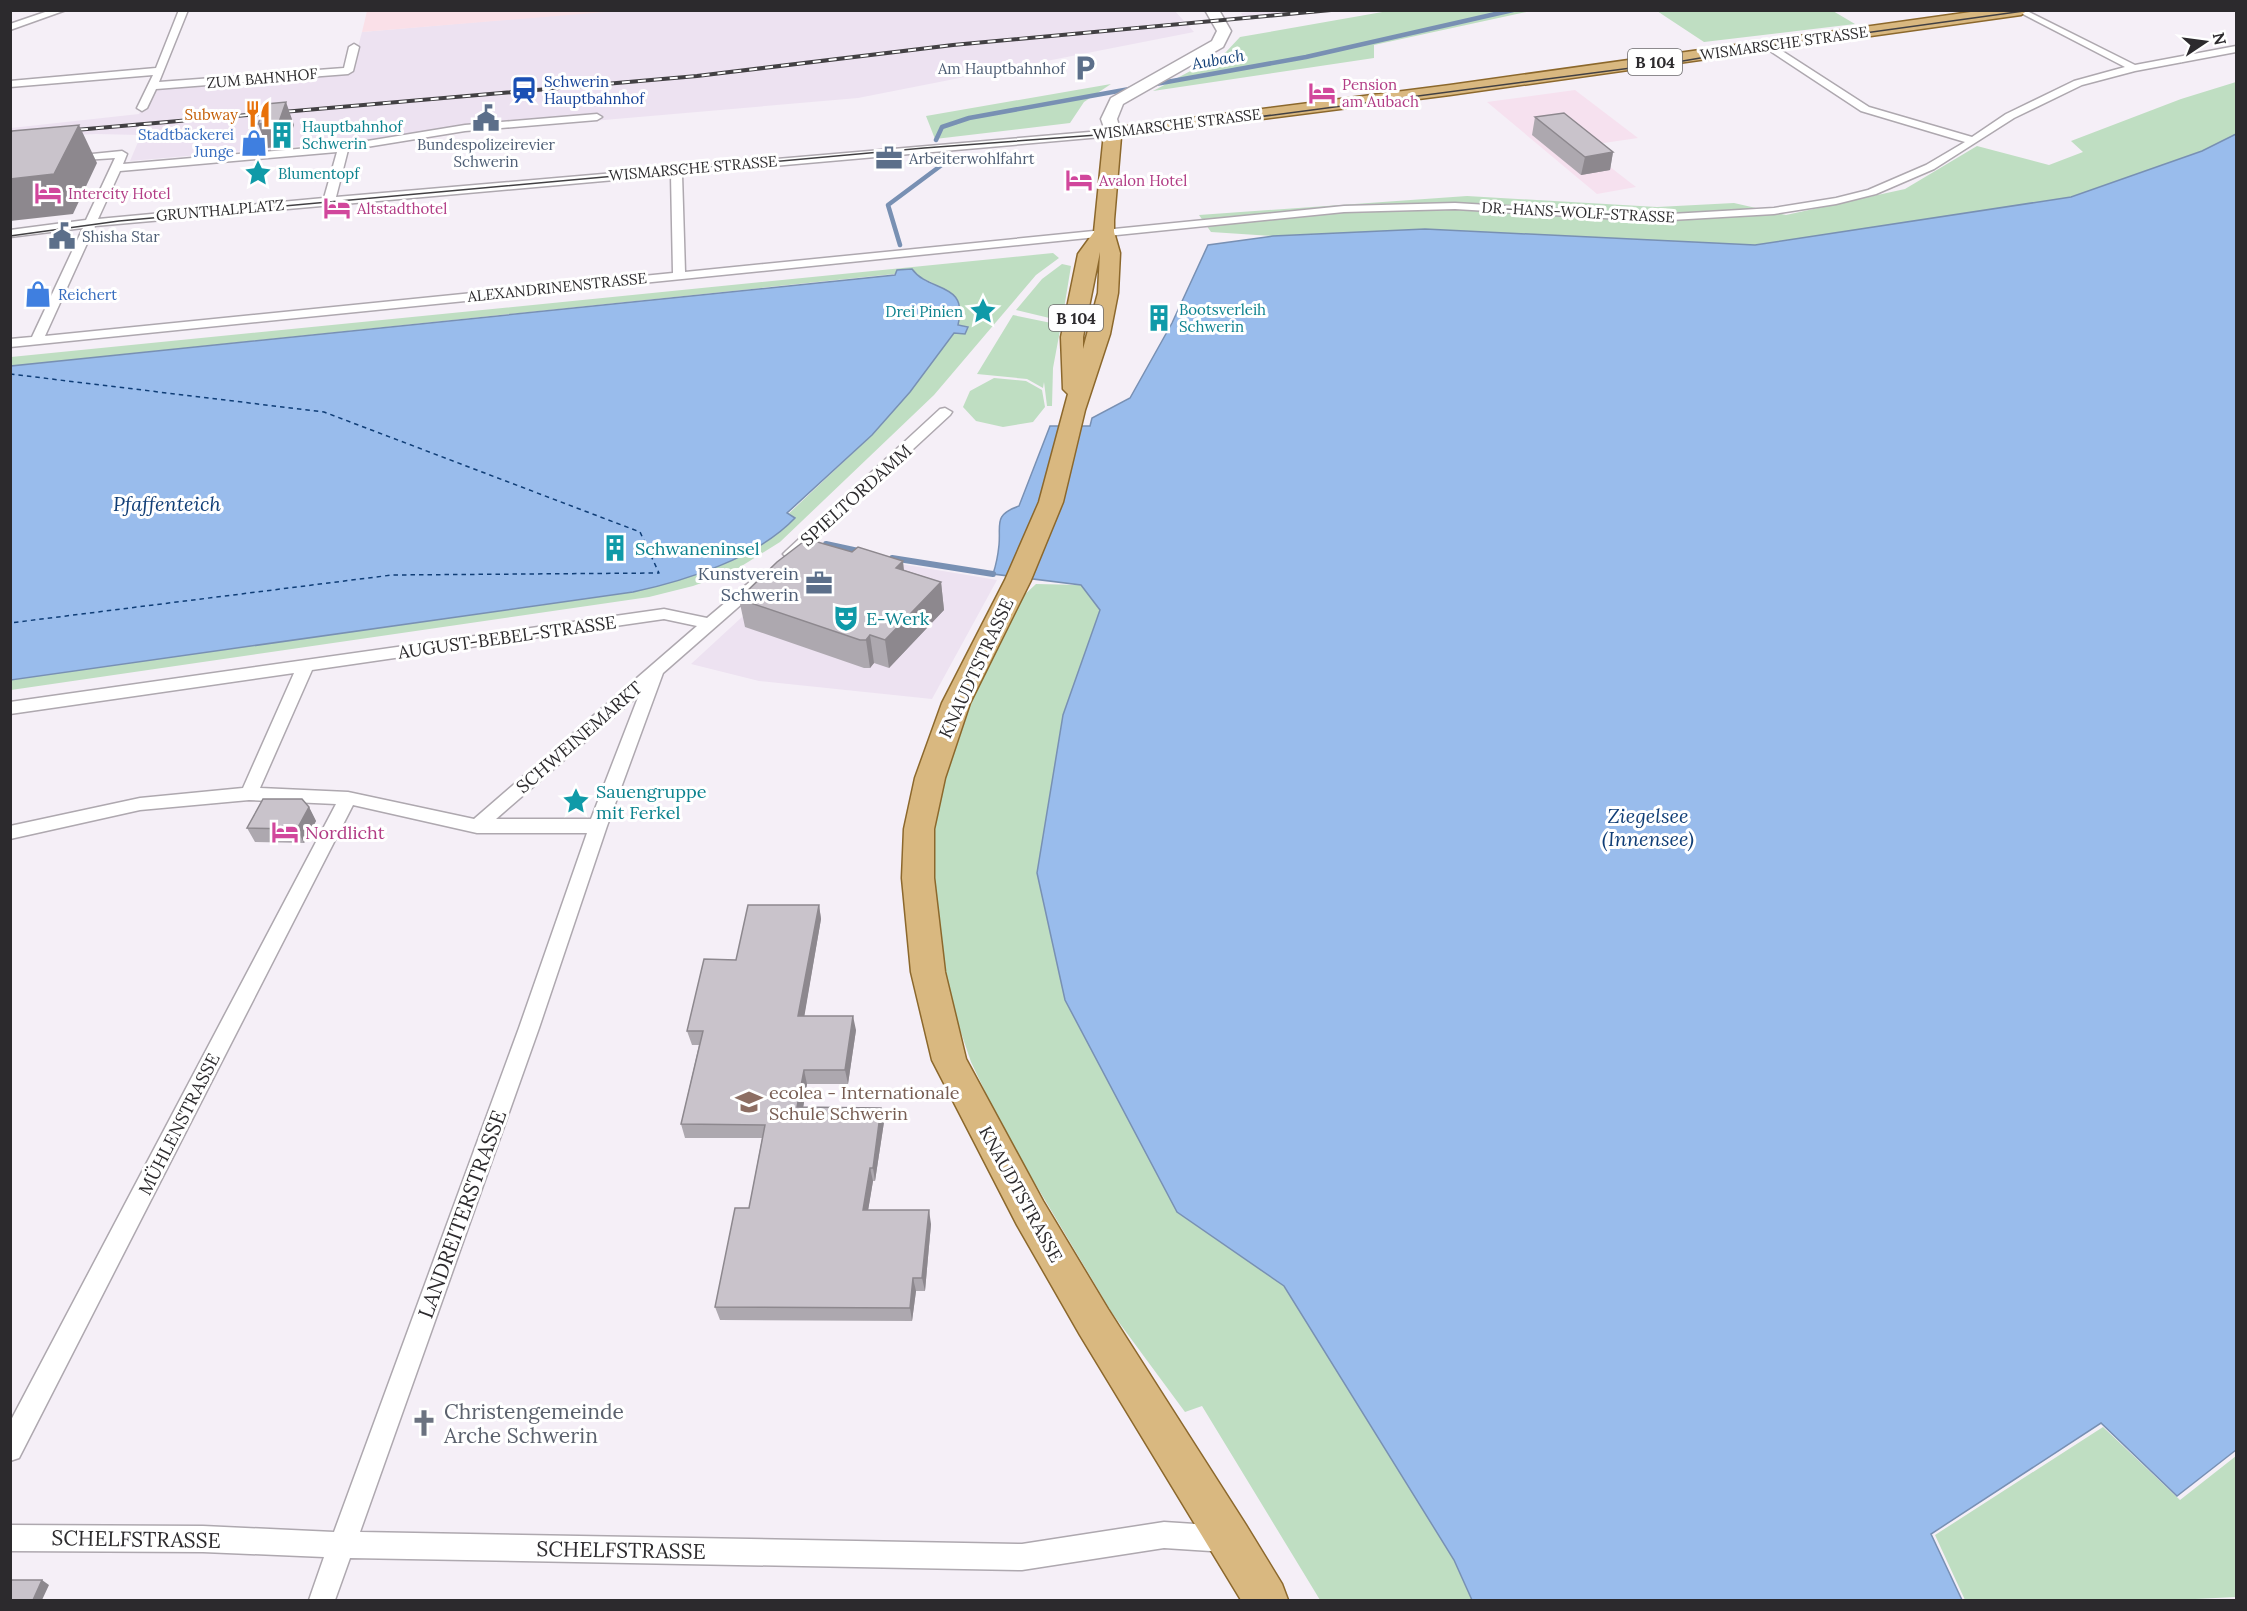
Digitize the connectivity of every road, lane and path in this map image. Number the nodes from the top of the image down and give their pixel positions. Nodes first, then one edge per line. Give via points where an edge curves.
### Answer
1 (62, 10) edge
2 (184, 10) edge
3 (1212, 10) edge
4 (2020, 11) edge
5 (10, 27) edge
6 (1767, 45) junction
7 (354, 47) dead end
8 (2236, 49) edge
9 (2134, 68) junction
10 (160, 71) junction
11 (10, 84) edge
12 (152, 86) junction
13 (142, 108) dead end
14 (597, 117) dead end
15 (1113, 133) junction
16 (1974, 141) junction
17 (343, 148) junction
18 (58, 161) edge
19 (117, 168) junction
20 (676, 170) junction
21 (328, 201) junction
22 (91, 222) junction
23 (1104, 232) junction
24 (10, 234) edge
25 (679, 275) junction
26 (37, 340) junction
27 (10, 343) edge
28 (945, 412) dead end
29 (709, 624) junction
30 (305, 666) junction
31 (656, 671) junction
32 (10, 708) edge
33 (249, 794) junction
34 (348, 798) junction
35 (477, 826) junction
36 (598, 826) junction
37 (10, 832) edge
38 (10, 1449) edge
39 (10, 1538) edge
40 (1231, 1540) junction
41 (342, 1545) junction
42 (322, 1600) edge
43 (1266, 1600) edge

1 - 5 street
2 - 10 street
3 - 15 street via 1224,31 1218,44 1116,101 1109,119
4 - 6 main road, WISMARSCHE STRASSE / B 104
4 - 9 street
6 - 15 main road, WISMARSCHE STRASSE / B 104
6 - 16 street via 1865,109
7 - 12 street, ZUM BAHNHOF via 348,71
8 - 9 street, DR.-HANS-WOLF-STRASSE
9 - 16 street, DR.-HANS-WOLF-STRASSE via 2078,83 2010,116
10 - 11 street
10 - 12 street
12 - 13 street
14 - 17 street via 465,128
15 - 20 street, WISMARSCHE STRASSE
15 - 23 main road, B 104
16 - 23 street, DR.-HANS-WOLF-STRASSE via 1872,192 1774,211 1654,218 1455,206 1344,209
17 - 19 street
17 - 21 street
18 - 19 street via 123,154
19 - 22 street
20 - 21 street, WISMARSCHE STRASSE
20 - 25 street
21 - 22 street, GRUNTHALPLATZ
22 - 24 street
22 - 26 street
23 - 25 street, ALEXANDRINENSTRASSE
23 - 40 main road, KNAUDTSTRASSE / B 104 via 1110,253 1099,334 1072,417 1051,502 1018,580 956,703 930,778 919,829 918,878 928,972 949,1060 1030,1213 1094,1322
25 - 26 street, ALEXANDRINENSTRASSE
26 - 27 street, ALEXANDRINENSTRASSE
28 - 29 street, SPIELTORDAMM
29 - 30 street, AUGUST-BEBEL-STRASSE via 664,614
29 - 31 street, SPIELTORDAMM
30 - 32 street, AUGUST-BEBEL-STRASSE
30 - 33 street
31 - 35 street, SCHWEINEMARKT
31 - 36 street, SCHWEINEMARKT
33 - 34 street
33 - 37 street via 140,804
34 - 35 street
34 - 38 street, MÜHLENSTRASSE
35 - 36 street
36 - 41 street, LANDREITERSTRASSE
39 - 41 street, SCHELFSTRASSE via 203,1539
40 - 41 street, SCHELFSTRASSE via 1164,1535 1022,1557
40 - 43 main road, KNAUDTSTRASSE / B 104
41 - 42 street, LANDREITERSTRASSE

